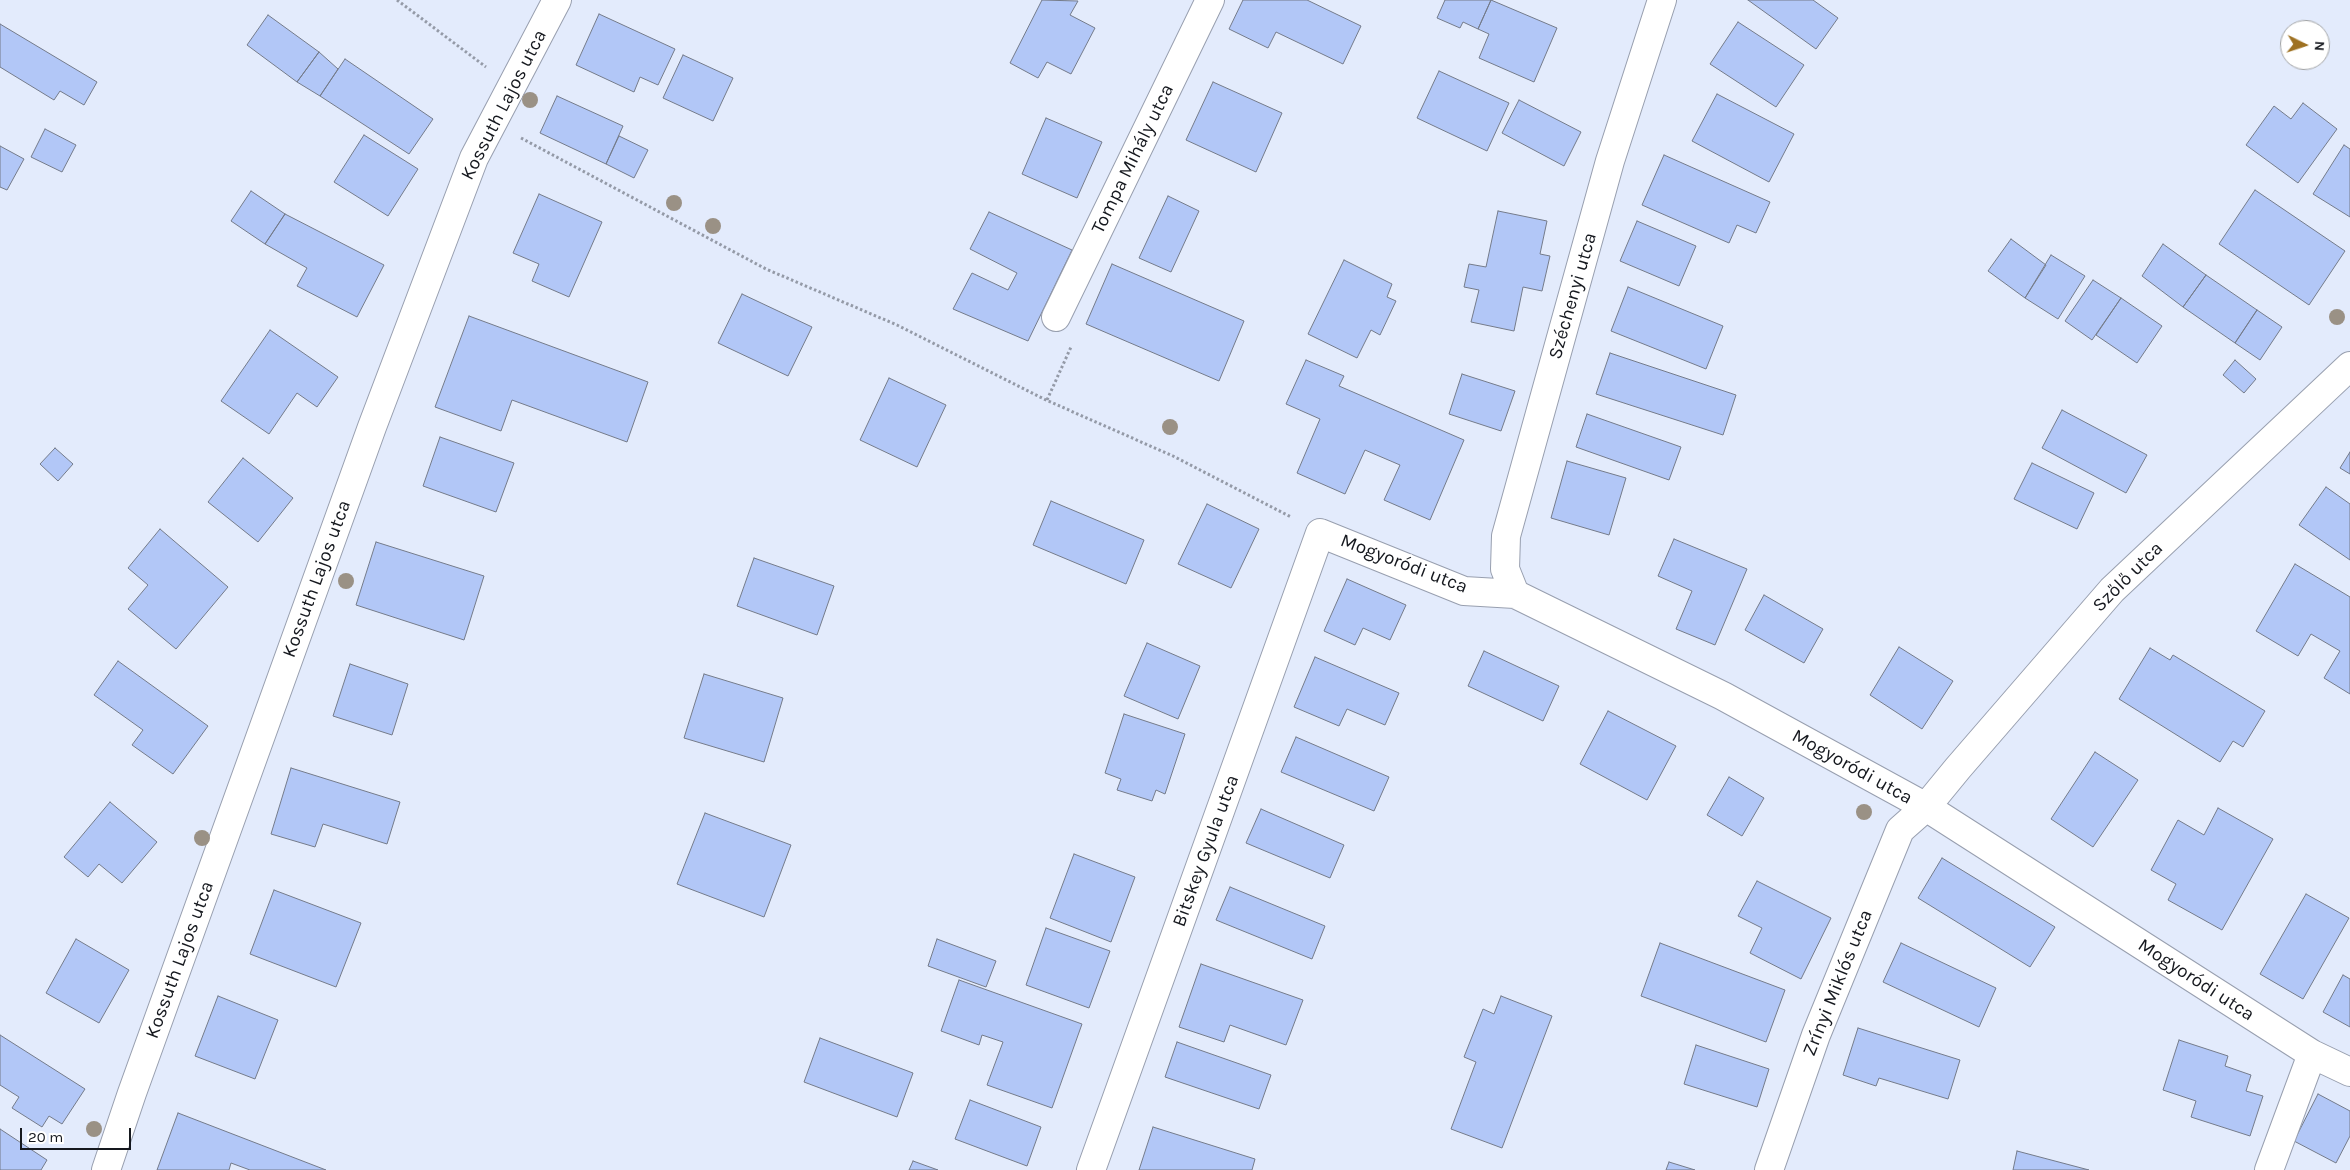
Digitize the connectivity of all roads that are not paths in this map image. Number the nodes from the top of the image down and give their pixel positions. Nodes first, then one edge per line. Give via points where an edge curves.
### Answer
1 (557, 0) edge
2 (1210, 0) edge
3 (1662, 0) edge
4 (1056, 318) dead end
5 (2350, 366) edge
6 (1320, 533) joint
7 (1515, 594) junction
8 (1926, 808) junction
9 (2312, 1054) junction
10 (2350, 1072) edge
11 (106, 1170) edge
12 (1091, 1170) edge
13 (1769, 1170) edge
14 (2269, 1170) edge

1 - 11 street, Kossuth Lajos utca via 474,158 372,428
2 - 4 street, Tompa Mihály utca
3 - 7 street, Széchenyi utca via 1610,161 1506,536 1505,569
5 - 8 street, Szőlő utca via 2112,590
6 - 7 street, Mogyoródi utca via 1464,591
6 - 12 street, Bitskey Gyula utca
7 - 8 street, Mogyoródi utca via 1723,696
8 - 9 street, Mogyoródi utca
8 - 13 street, Zrínyi Miklós utca via 1900,830 1816,1035
9 - 10 street, Mogyoródi utca
9 - 14 street

